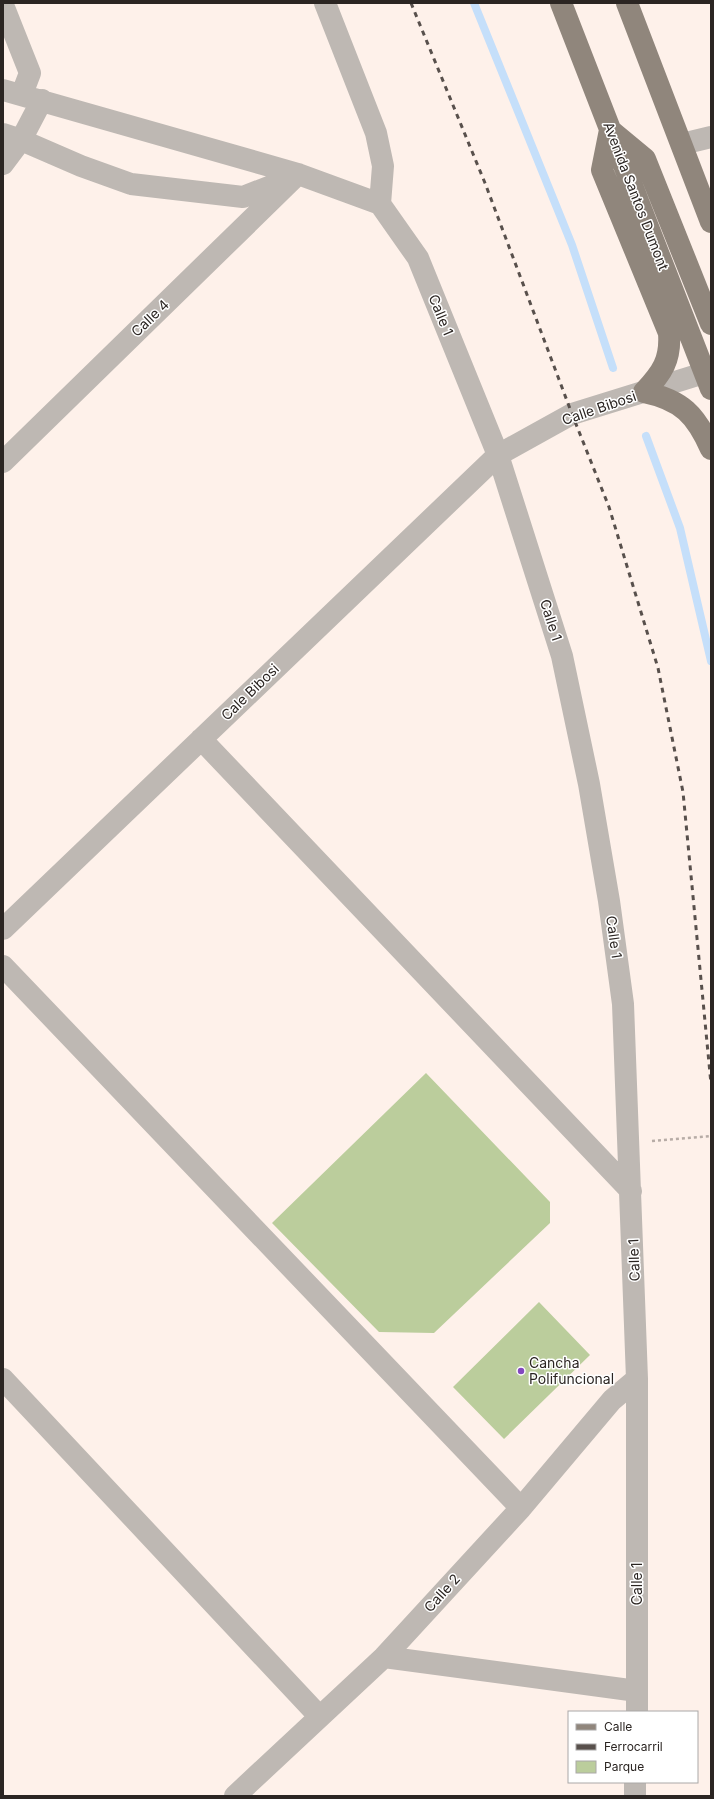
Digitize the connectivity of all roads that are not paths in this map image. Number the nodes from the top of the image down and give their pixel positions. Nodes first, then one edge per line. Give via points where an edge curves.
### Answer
1 (325, 3) edge
2 (561, 3) edge
3 (627, 3) edge
4 (3, 5) edge
5 (22, 94) edge
6 (610, 130) junction
7 (12, 137) edge
8 (711, 137) edge
9 (682, 144) junction
10 (3, 164) edge
11 (298, 174) junction
12 (380, 204) junction
13 (711, 222) edge
14 (711, 324) edge
15 (709, 378) edge
16 (644, 392) junction
17 (711, 449) edge
18 (498, 455) junction
19 (3, 462) edge
20 (201, 739) junction
21 (3, 929) edge
22 (3, 966) edge
23 (631, 1191) junction
24 (3, 1379) edge
25 (637, 1379) junction
26 (521, 1508) junction
27 (384, 1657) junction
28 (637, 1702) edge
29 (319, 1716) junction
30 (636, 1783) edge
31 (235, 1796) edge
32 (635, 1796) edge

1 - 12 street via 376,133 383,166
2 - 6 main road, Avenida Santos Dumont
3 - 9 main road
4 - 5 street via 30,73
5 - 7 street
5 - 11 street
6 - 14 main road via 645,159
6 - 15 main road, Avenida Santos Dumont
6 - 16 main road via 602,170 669,334 669,355 664,367
7 - 10 street
7 - 11 street via 131,184 243,197
8 - 9 street
9 - 13 main road
11 - 12 street
11 - 19 street, Calle 4
12 - 18 street, Calle 1 via 418,258
15 - 16 street, Calle Bibosi
16 - 17 main road via 674,400 685,409 695,418
16 - 18 street, Calle Bibosi via 572,414
18 - 20 street, Cale Bibosi
18 - 23 street, Calle 1 via 562,656 589,784 623,1004
20 - 21 street, Cale Bibosi
20 - 23 street
22 - 26 street
23 - 25 street, Calle 1
24 - 29 street
25 - 26 street, Calle 2 via 612,1400
25 - 28 street, Calle 1
26 - 27 street, Calle 2
27 - 28 street
27 - 29 street, Calle 2
29 - 31 street, Calle 2
30 - 32 street

